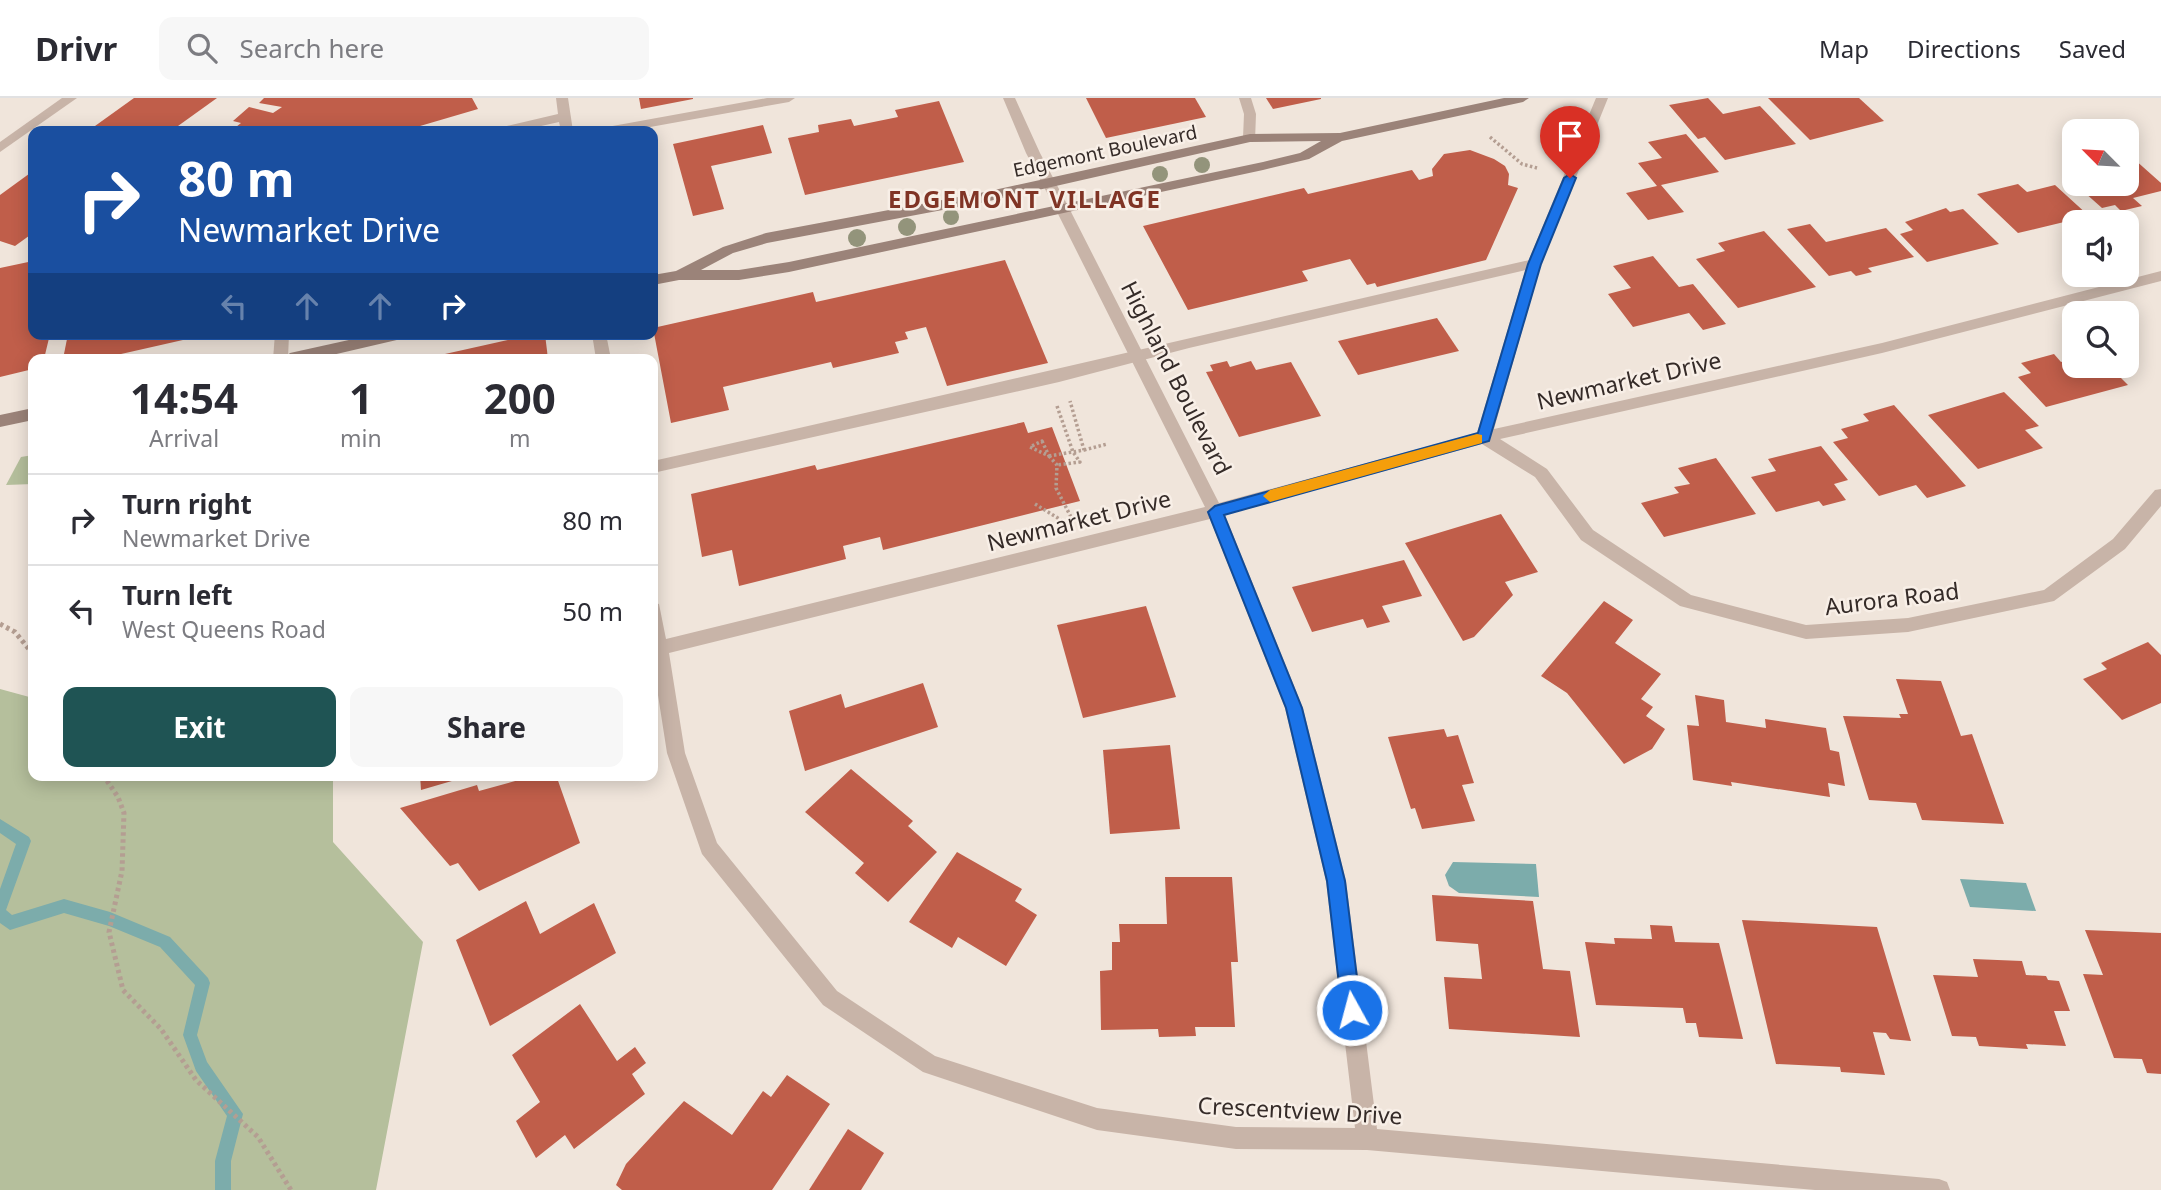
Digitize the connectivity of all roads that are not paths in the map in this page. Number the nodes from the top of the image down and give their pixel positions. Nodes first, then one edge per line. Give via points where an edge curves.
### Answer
1 (71, 98) edge
2 (562, 98) edge
3 (789, 98) edge
4 (1009, 98) edge
5 (1245, 98) edge
6 (1523, 98) edge
7 (1602, 98) edge
8 (565, 116) junction
9 (31, 126) edge
10 (524, 126) edge
11 (566, 126) edge
12 (635, 126) edge
13 (28, 128) edge
14 (1340, 137) junction
15 (1251, 138) junction
16 (0, 148) edge
17 (1047, 183) junction
18 (1062, 208) junction
19 (1534, 264) junction
20 (679, 275) junction
21 (2161, 276) edge
22 (658, 279) edge
23 (374, 340) edge
24 (312, 354) edge
25 (1137, 357) junction
26 (28, 415) edge
27 (0, 421) edge
28 (1484, 437) junction
29 (658, 466) edge
30 (2161, 495) edge
31 (1215, 512) junction
32 (658, 637) edge
33 (660, 648) junction
34 (1367, 1139) junction
35 (1939, 1190) edge

1 - 9 street
2 - 8 street
3 - 12 street
4 - 17 street, Highland Boulevard
5 - 15 street via 1251,114
6 - 14 main road, Edgemont Boulevard
7 - 19 street
8 - 10 street
8 - 11 street
13 - 16 street
14 - 15 main road, Edgemont Boulevard
14 - 18 main road, Edgemont Boulevard via 1294,158
15 - 17 main road, Edgemont Boulevard
17 - 18 street, Highland Boulevard
17 - 20 main road, Edgemont Boulevard via 766,238
18 - 20 main road, Edgemont Boulevard via 789,267 739,275
18 - 25 street, Highland Boulevard
19 - 25 street
19 - 28 street
20 - 22 main road, Edgemont Boulevard
21 - 28 street, Newmarket Drive via 1882,348
23 - 24 main road
25 - 29 street
25 - 31 street, Highland Boulevard
26 - 27 main road
28 - 30 street, Aurora Road via 1541,473 1587,535 1686,601 1806,632 1908,625 2048,596 2119,544
28 - 31 street, Newmarket Drive
31 - 33 street, Newmarket Drive
31 - 34 street, Highland Boulevard via 1294,708 1336,881
32 - 33 street, Crescentview Drive
33 - 34 street, Crescentview Drive via 676,753 709,848 830,998 930,1065 1097,1119 1236,1138
34 - 35 street, Crescentview Drive

